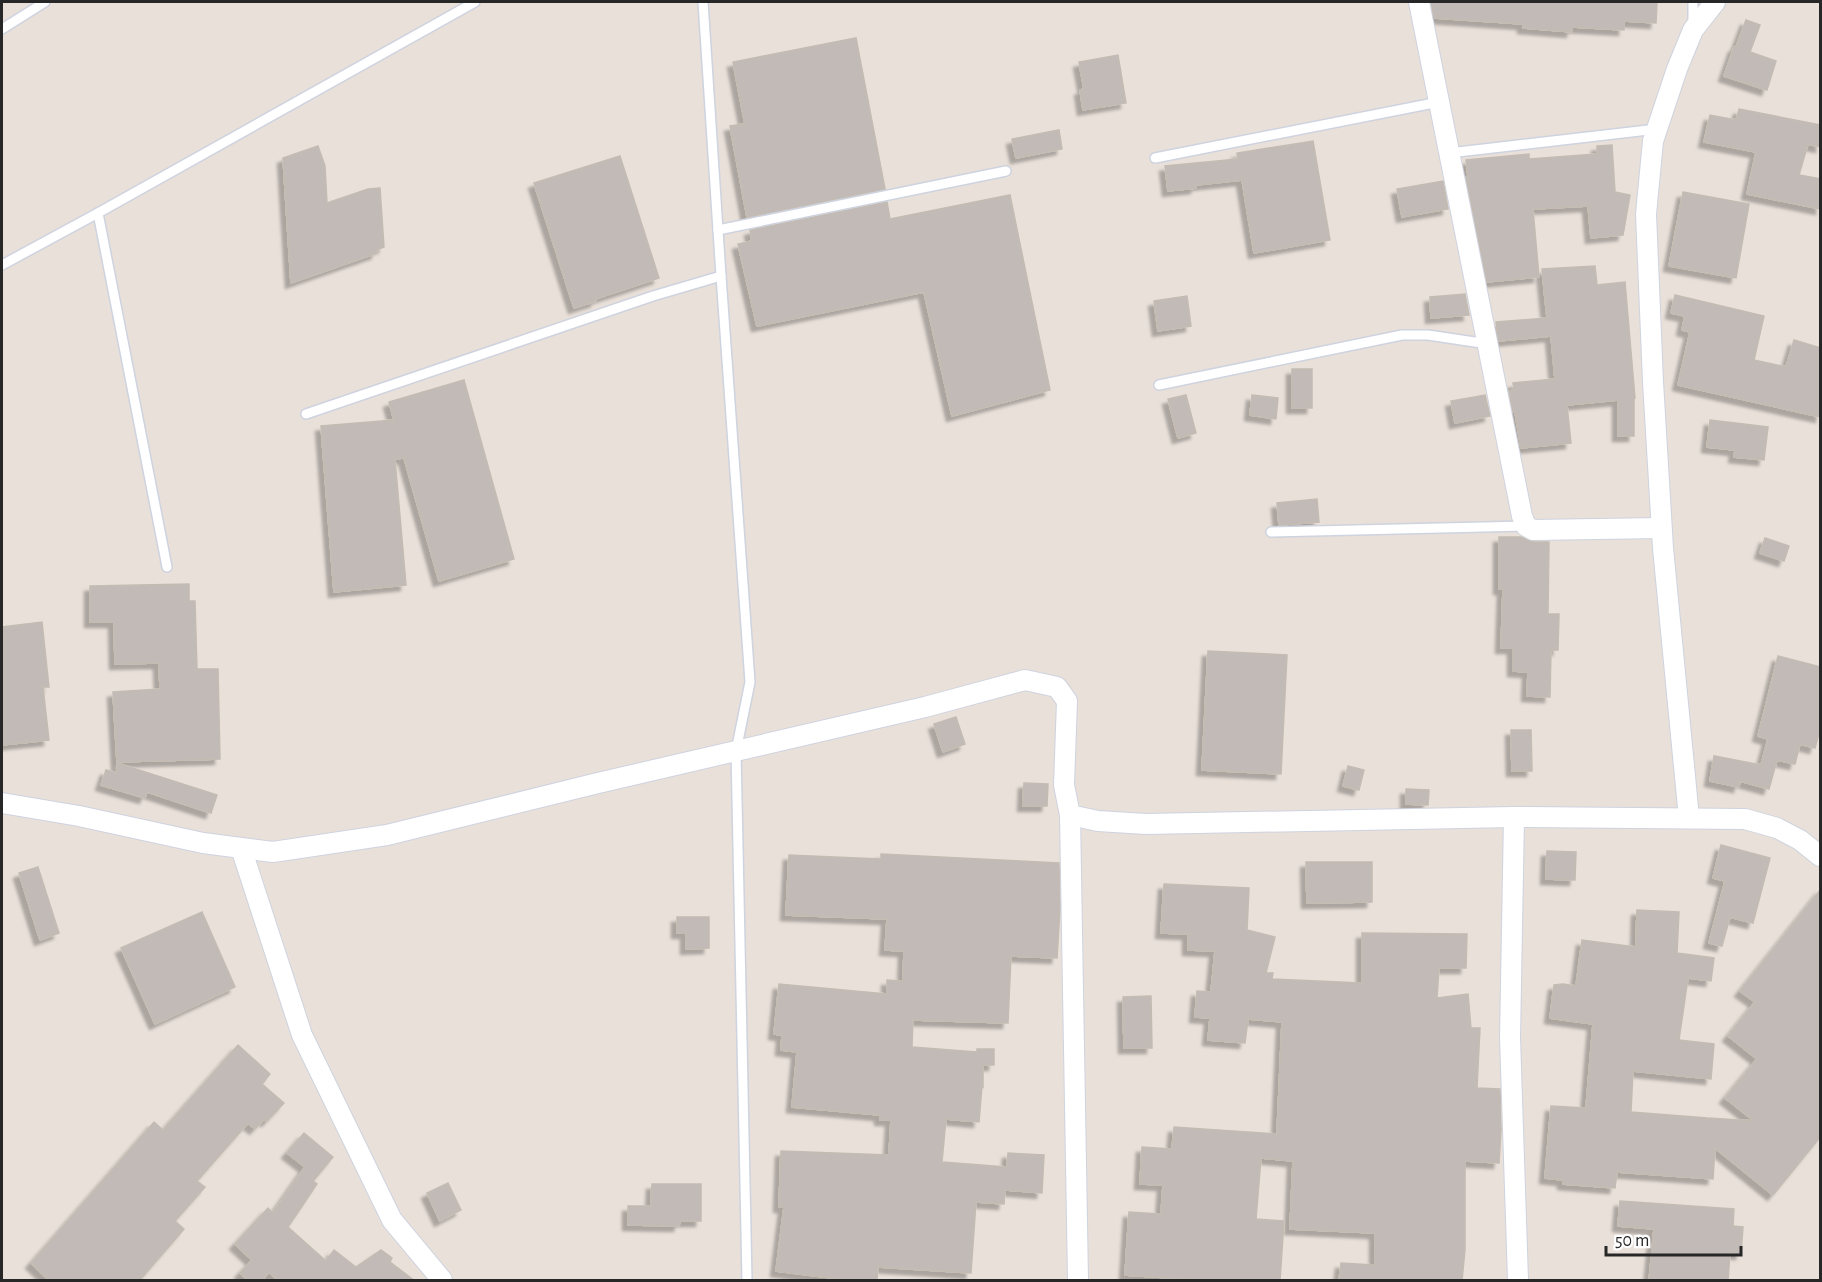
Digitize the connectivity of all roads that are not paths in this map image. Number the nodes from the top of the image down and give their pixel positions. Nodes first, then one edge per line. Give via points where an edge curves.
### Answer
1 (45, 2) edge
2 (475, 2) edge
3 (703, 2) edge
4 (1419, 2) edge
5 (1693, 2) edge
6 (1715, 2) edge
7 (2, 29) edge
8 (1693, 30) junction
9 (1439, 102) junction
10 (1657, 129) junction
11 (1449, 153) junction
12 (1155, 158) dead end
13 (1006, 171) dead end
14 (98, 213) junction
15 (718, 230) junction
16 (2, 265) edge
17 (720, 276) junction
18 (1488, 344) junction
19 (1159, 385) dead end
20 (306, 414) dead end
21 (1526, 526) junction
22 (1661, 528) junction
23 (1271, 532) dead end
24 (167, 567) dead end
25 (736, 751) junction
26 (2, 803) edge
27 (1070, 815) junction
28 (1514, 817) junction
29 (1689, 818) junction
30 (241, 848) junction
31 (1821, 856) edge
32 (442, 1281) edge
33 (747, 1281) edge
34 (1078, 1281) edge
35 (1518, 1281) edge

1 - 7 lane
2 - 14 lane
3 - 15 lane
4 - 9 street
5 - 8 lane
6 - 8 street
8 - 10 street
9 - 11 street
9 - 12 lane
10 - 11 lane
10 - 22 street via 1646,214
11 - 18 street
13 - 15 lane
14 - 16 lane
14 - 24 lane
15 - 17 lane
17 - 20 lane
17 - 25 lane via 750,682
18 - 19 lane via 1402,335
18 - 21 street
21 - 22 street via 1533,530
21 - 23 lane
22 - 29 street
25 - 27 street via 1025,680 1057,687 1067,701 1064,785
25 - 30 street via 387,835 273,852
25 - 33 lane
26 - 30 street
27 - 28 street via 1146,824
27 - 34 street
28 - 29 street
28 - 35 street via 1510,1038
29 - 31 street via 1745,819 1777,828
30 - 32 street via 302,1035 392,1220

